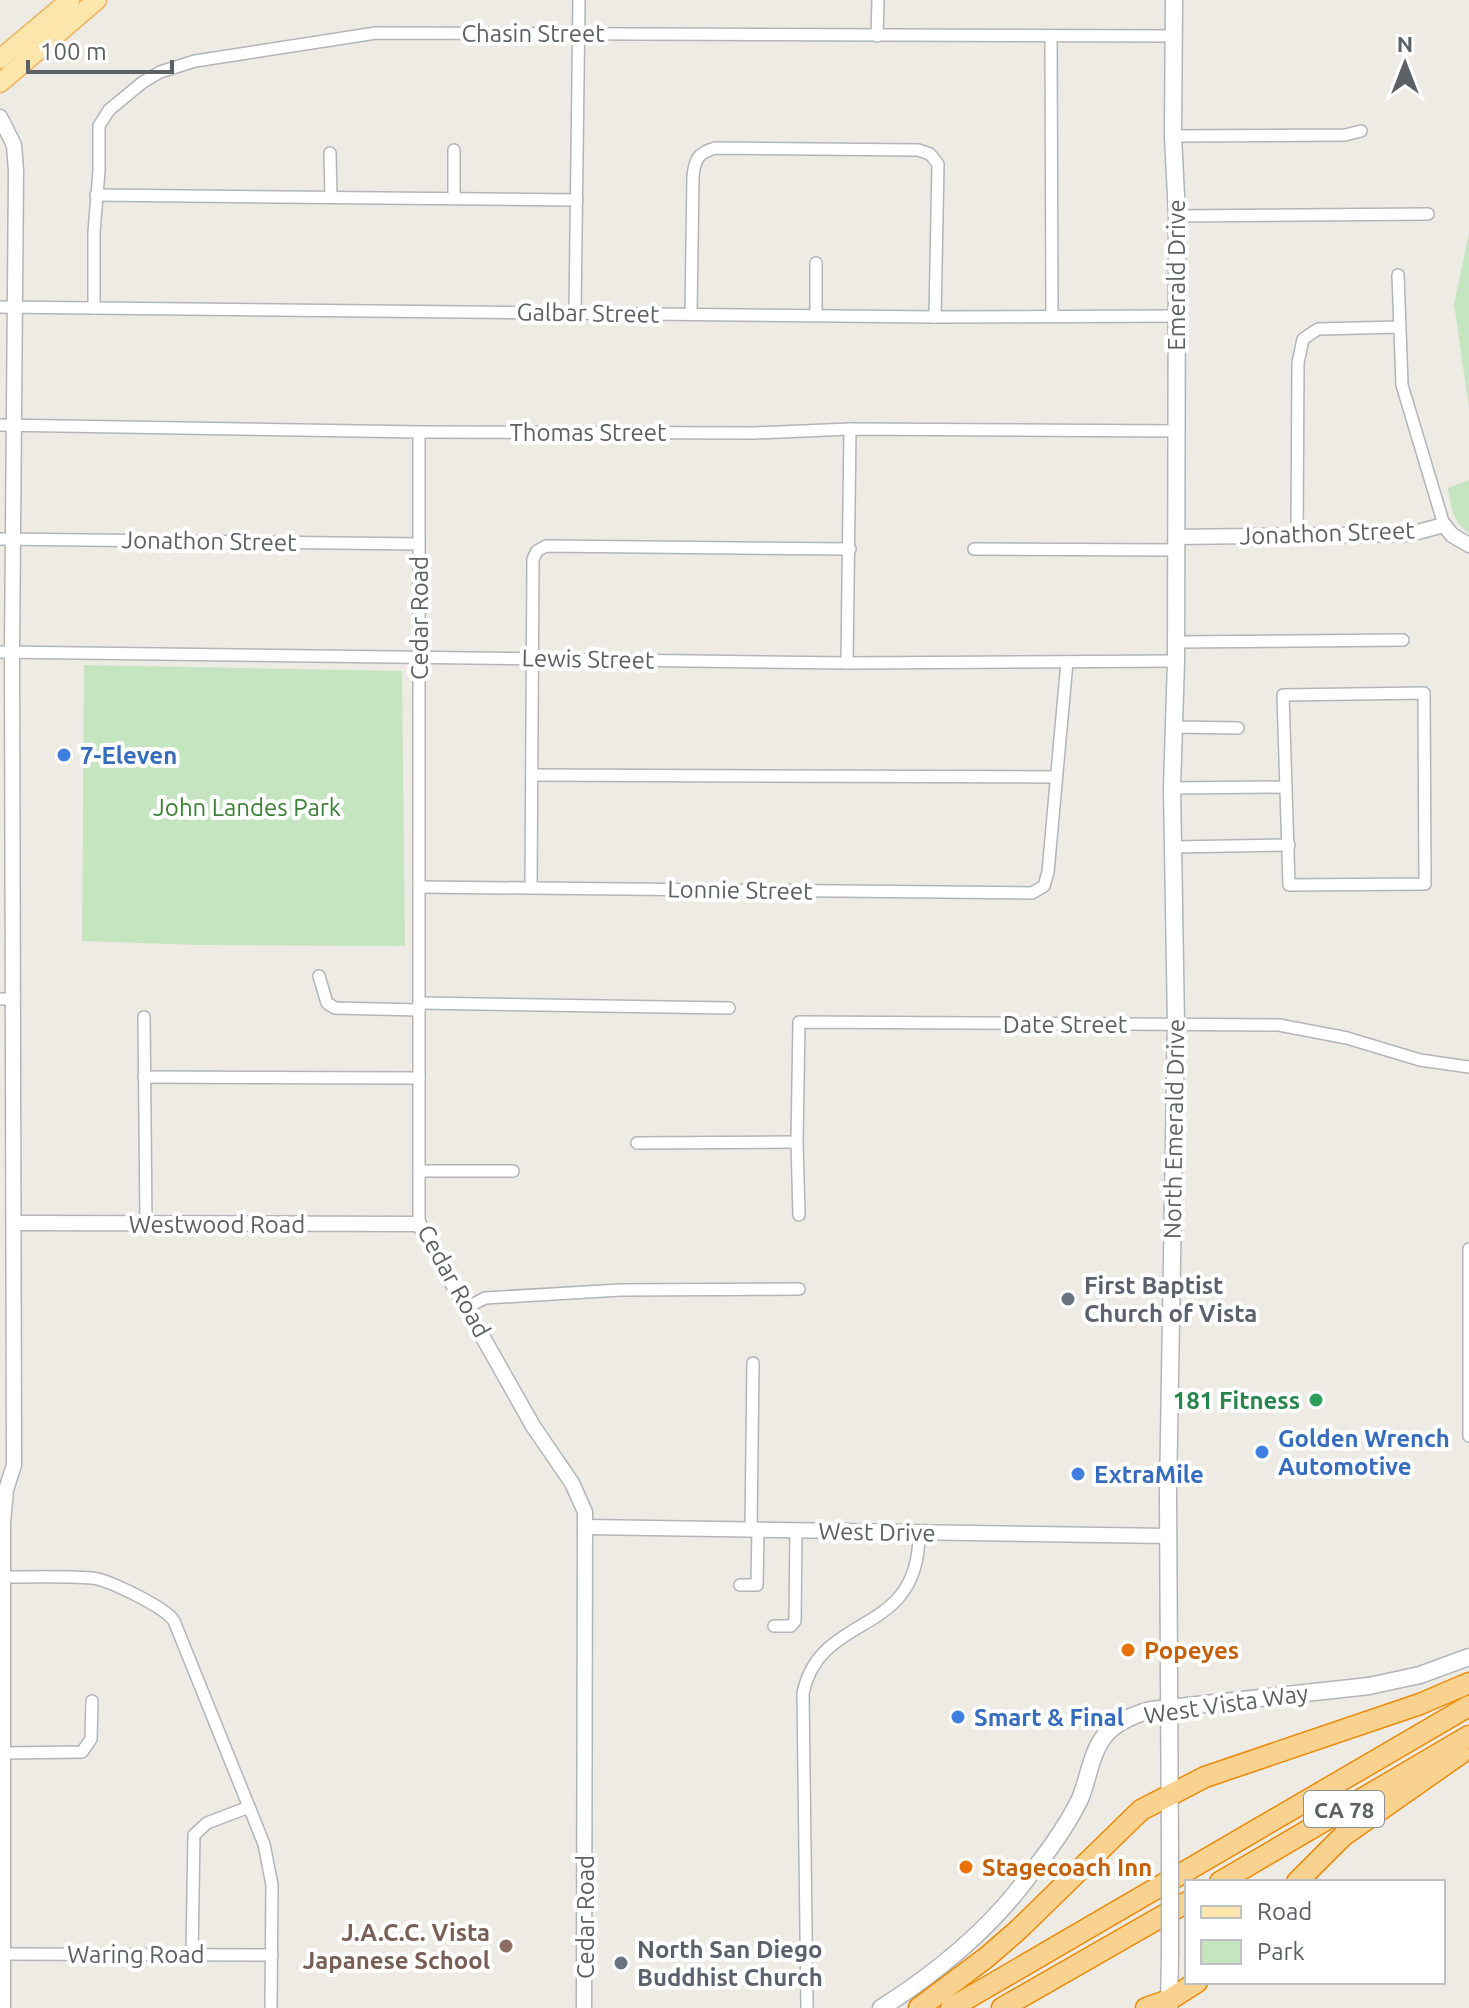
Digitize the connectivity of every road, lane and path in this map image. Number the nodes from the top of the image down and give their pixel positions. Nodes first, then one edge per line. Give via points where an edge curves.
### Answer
1 (70, 0) edge
2 (97, 0) edge
3 (579, 0) edge
4 (878, 0) edge
5 (1174, 0) edge
6 (578, 33) junction
7 (877, 36) junction
8 (1051, 36) junction
9 (1174, 36) junction
10 (0, 59) edge
11 (0, 83) edge
12 (0, 117) edge
13 (1361, 131) dead end
14 (1173, 136) junction
15 (454, 150) dead end
16 (330, 153) dead end
17 (96, 195) junction
18 (331, 197) junction
19 (454, 198) junction
20 (577, 200) junction
21 (1428, 214) dead end
22 (1177, 216) junction
23 (816, 263) dead end
24 (1398, 275) dead end
25 (7, 307) edge
26 (94, 308) junction
27 (575, 312) junction
28 (691, 314) junction
29 (816, 315) junction
30 (1052, 316) junction
31 (1176, 316) junction
32 (935, 317) junction
33 (1399, 327) junction
34 (7, 425) edge
35 (850, 429) junction
36 (1176, 431) junction
37 (419, 432) junction
38 (1444, 525) junction
39 (1297, 536) junction
40 (6, 539) edge
41 (1176, 543) junction
42 (419, 544) junction
43 (1469, 545) edge
44 (850, 549) junction
45 (974, 549) dead end
46 (1403, 640) dead end
47 (1176, 642) junction
48 (6, 652) edge
49 (420, 658) junction
50 (532, 659) junction
51 (1176, 661) junction
52 (1067, 662) junction
53 (847, 663) junction
54 (1174, 727) junction
55 (1238, 728) dead end
56 (7, 768) edge
57 (532, 775) junction
58 (1056, 777) junction
59 (1286, 787) junction
60 (1172, 788) junction
61 (1289, 845) junction
62 (1174, 847) junction
63 (7, 882) edge
64 (419, 887) junction
65 (531, 888) junction
66 (319, 976) dead end
67 (7, 999) edge
68 (419, 1006) junction
69 (729, 1008) dead end
70 (144, 1017) dead end
71 (1176, 1024) junction
72 (1469, 1067) edge
73 (144, 1077) junction
74 (419, 1078) junction
75 (797, 1142) junction
76 (637, 1143) dead end
77 (419, 1171) junction
78 (513, 1171) dead end
79 (7, 1176) edge
80 (799, 1215) dead end
81 (15, 1223) junction
82 (146, 1224) junction
83 (419, 1224) junction
84 (1469, 1249) edge
85 (799, 1289) dead end
86 (7, 1292) edge
87 (468, 1307) junction
88 (753, 1363) dead end
89 (1469, 1436) edge
90 (5, 1480) edge
91 (586, 1527) junction
92 (755, 1530) junction
93 (796, 1530) junction
94 (919, 1532) junction
95 (1168, 1536) junction
96 (3, 1577) junction
97 (740, 1585) dead end
98 (774, 1626) dead end
99 (1469, 1657) edge
100 (1469, 1683) edge
101 (92, 1701) dead end
102 (1469, 1706) edge
103 (1169, 1708) junction
104 (1469, 1736) edge
105 (1469, 1748) edge
106 (2, 1755) edge
107 (1169, 1795) junction
108 (249, 1807) junction
109 (1223, 1880) edge
110 (1299, 1880) edge
111 (1185, 1903) edge
112 (2, 1954) edge
113 (192, 1954) junction
114 (272, 1955) junction
115 (1194, 1984) edge
116 (1169, 2004) edge
117 (3, 2008) edge
118 (271, 2008) edge
119 (584, 2008) edge
120 (807, 2008) edge
121 (881, 2008) edge
122 (919, 2008) edge
123 (951, 2008) edge
124 (1002, 2008) edge
125 (1146, 2008) edge

1 - 10 main road
2 - 11 main road
3 - 6 street
4 - 7 street
5 - 9 main road, Emerald Drive
6 - 7 street, Chasin Street
6 - 17 street, Chasin Street via 376,33 195,61 160,72 109,110 99,126
6 - 20 street
7 - 8 street, Chasin Street
8 - 9 street, Chasin Street
8 - 30 street
9 - 14 main road, Emerald Drive
12 - 25 street via 14,145 16,166
13 - 14 street
14 - 22 main road, Emerald Drive
15 - 19 street
16 - 18 street
17 - 18 street
17 - 26 street, Chasin Street
18 - 19 street
19 - 20 street
20 - 27 street
21 - 22 street
22 - 31 main road, Emerald Drive
23 - 29 street
24 - 33 street
25 - 26 street, Galbar Street
25 - 34 street
26 - 27 street, Galbar Street
27 - 28 street, Galbar Street
28 - 29 street, Galbar Street
28 - 32 street via 693,176 701,153 715,148 903,149 930,154 938,164
29 - 32 street, Galbar Street
30 - 31 street, Galbar Street
30 - 32 street, Galbar Street
31 - 36 main road, Emerald Drive
33 - 38 street via 1402,385
33 - 39 street via 1318,329 1303,339 1298,363
34 - 37 street, Thomas Street
34 - 40 street
35 - 36 street, Thomas Street
35 - 37 street, Thomas Street
35 - 44 street
36 - 41 main road, Emerald Drive
37 - 42 street, Cedar Road
38 - 39 street, Jonathon Street via 1410,534
38 - 43 street, Jonathon Street
39 - 41 street, Jonathon Street
40 - 42 street, Jonathon Street
40 - 48 street
41 - 45 street
41 - 47 main road, North Emerald Drive
42 - 49 street, Cedar Road
44 - 50 street via 546,546 537,551 533,566
44 - 53 street
46 - 47 street
47 - 51 main road, North Emerald Drive
48 - 49 street, Lewis Street
48 - 56 street
49 - 50 street, Lewis Street
49 - 64 street, Cedar Road
50 - 53 street, Lewis Street
50 - 57 street
51 - 52 street, Lewis Street
51 - 54 main road, North Emerald Drive
52 - 53 street, Lewis Street
52 - 58 street
54 - 55 street
54 - 60 main road, North Emerald Drive
56 - 63 street
57 - 58 street
57 - 65 street
58 - 65 street, Lonnie Street via 1048,872 1044,886 1032,893
59 - 60 street
59 - 61 street
59 - 61 street via 1283,695 1424,693 1425,884 1289,885
60 - 62 main road, North Emerald Drive
61 - 62 street
62 - 71 main road, North Emerald Drive
63 - 67 street
64 - 65 street, Lonnie Street
64 - 68 street, Cedar Road
66 - 68 street via 327,1003 335,1008
67 - 79 street
68 - 69 street
68 - 74 street, Cedar Road
70 - 73 street
71 - 72 street, Date Street via 1279,1025
71 - 75 street, Date Street via 799,1022
71 - 95 main road, North Emerald Drive
73 - 74 street
73 - 82 street
74 - 77 street, Cedar Road
75 - 76 street
75 - 80 street
77 - 78 street
77 - 83 street, Cedar Road
79 - 81 street
81 - 82 street, Westwood Road
81 - 86 street
82 - 83 street, Westwood Road
83 - 87 street, Cedar Road
84 - 89 street
85 - 87 street via 620,1290 485,1298
86 - 90 street via 14,1465
87 - 91 street, Cedar Road via 533,1426 572,1483
88 - 92 street
90 - 96 street
91 - 92 street, West Drive
91 - 119 street, Cedar Road
92 - 93 street, West Drive
92 - 97 street via 757,1585
93 - 94 street, West Drive
93 - 98 street via 795,1621
94 - 95 street, West Drive
94 - 120 street via 913,1575 902,1594 877,1618 834,1642 807,1679
95 - 103 main road, North Emerald Drive
96 - 106 street
96 - 108 street via 95,1578 169,1613
99 - 103 main road, West Vista Way via 1369,1686
100 - 107 highway via 1205,1777
101 - 106 street via 91,1739 82,1752
102 - 123 highway, CA 78
103 - 107 main road, North Emerald Drive
103 - 121 main road, West Vista Way via 1135,1715 1108,1732 1063,1829 1020,1887 966,1946
104 - 109 highway, CA 78
105 - 110 highway via 1343,1836
106 - 112 street
107 - 116 main road, North Emerald Drive, bridge
107 - 122 highway via 1141,1810 1018,1930
108 - 113 street via 207,1823 194,1835
108 - 114 street via 272,1885
111 - 124 highway
112 - 113 street, Waring Road
112 - 117 street
113 - 114 street, Waring Road
114 - 118 street
115 - 116 highway
116 - 125 highway

